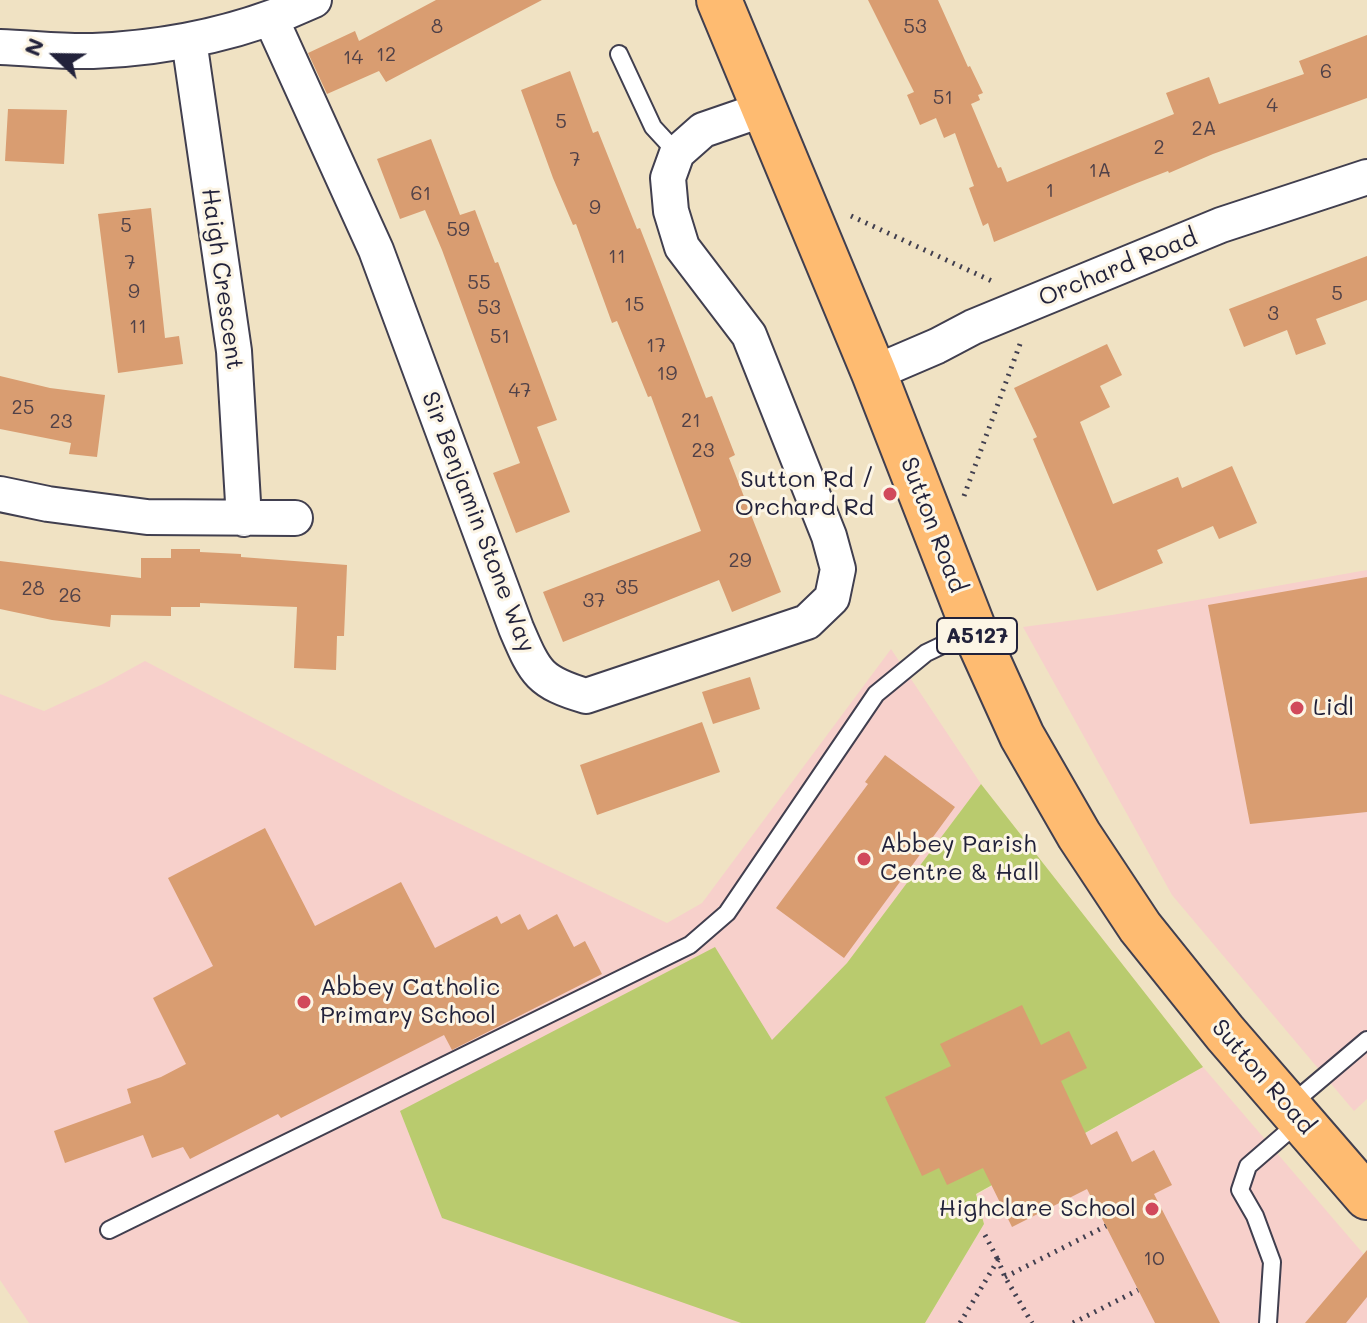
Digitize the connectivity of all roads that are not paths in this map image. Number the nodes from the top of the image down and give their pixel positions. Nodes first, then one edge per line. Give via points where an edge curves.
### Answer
1 (314, 0) edge
2 (719, 0) edge
3 (271, 19) junction
4 (189, 40) junction
5 (0, 47) edge
6 (619, 54) dead end
7 (764, 109) junction
8 (677, 153) junction
9 (1367, 177) edge
10 (874, 373) junction
11 (0, 494) edge
12 (295, 518) dead end
13 (244, 519) junction
14 (974, 630) junction
15 (1367, 1040) edge
16 (1295, 1113) junction
17 (1367, 1197) edge
18 (109, 1230) dead end
19 (1268, 1323) edge

1 - 3 street
2 - 7 main road, Sutton Road / A5127
3 - 4 street
3 - 8 street, Sir Benjamin Stone Way via 376,250 534,669 557,687 586,696 807,622 832,598 838,569 749,335 682,247 668,178
4 - 5 street via 93,51
4 - 13 street, Haigh Crescent via 234,351
6 - 8 lane via 653,127
7 - 8 street via 703,130
7 - 10 main road, Sutton Road / A5127
9 - 10 street, Orchard Road via 1221,225
10 - 14 main road, Sutton Road / A5127
11 - 13 street via 147,517
12 - 13 street
14 - 16 main road, Sutton Road / A5127 via 1022,736 1140,927
14 - 18 lane via 926,653 876,694 727,913 690,945
15 - 16 lane
16 - 17 main road, Sutton Road / A5127
16 - 19 lane via 1248,1166 1240,1190 1272,1262

